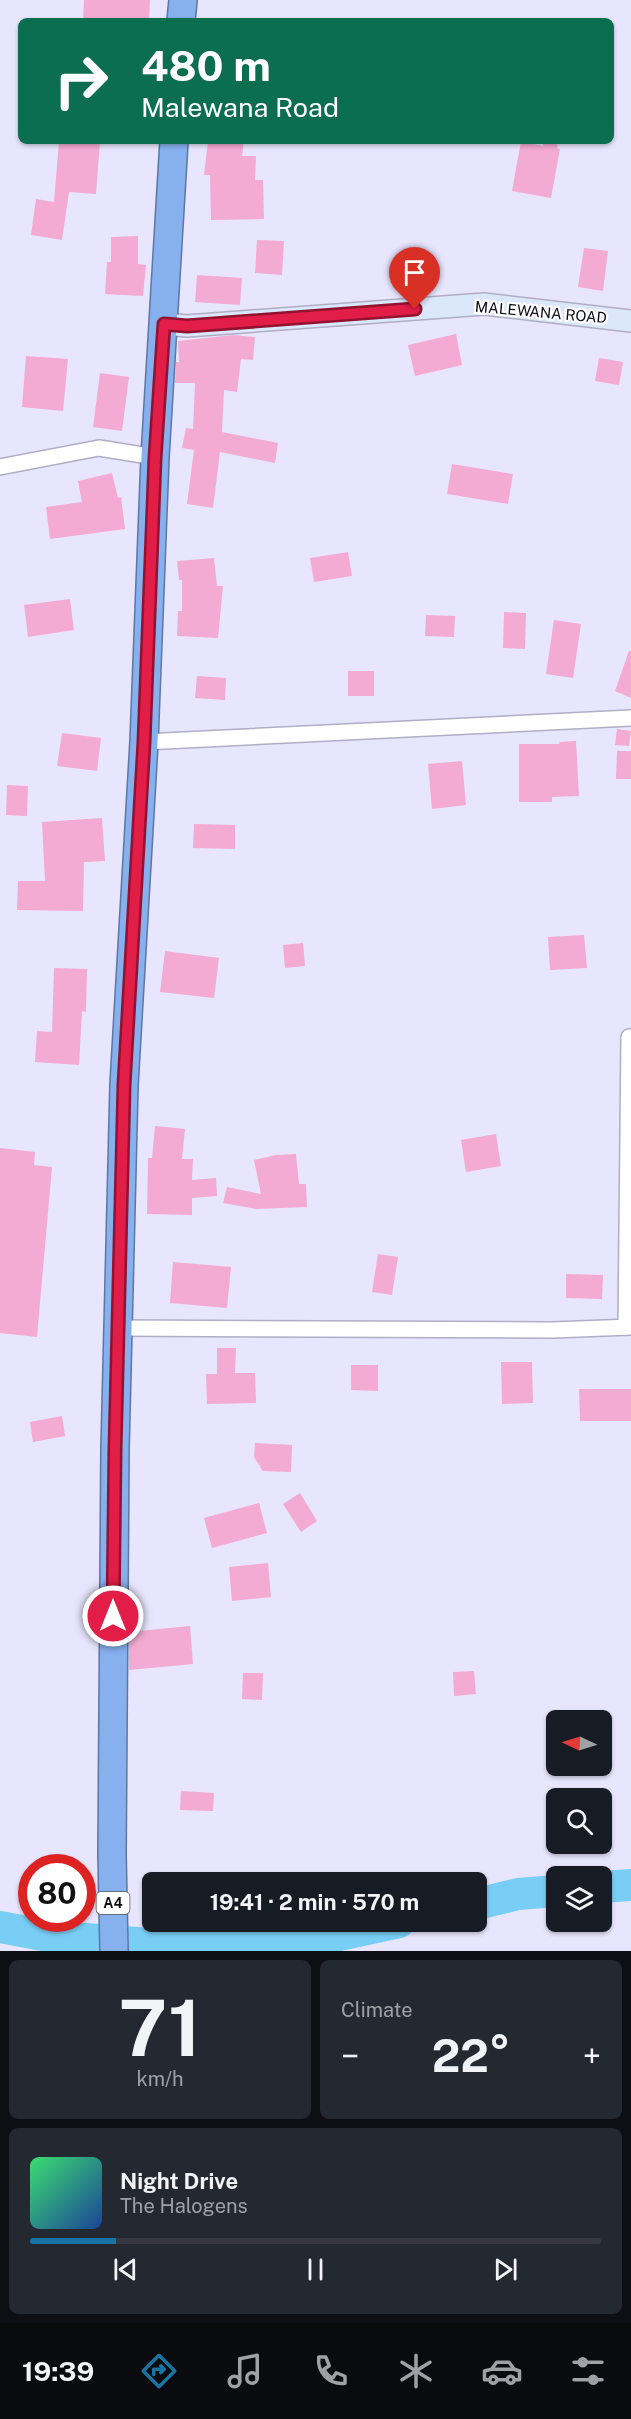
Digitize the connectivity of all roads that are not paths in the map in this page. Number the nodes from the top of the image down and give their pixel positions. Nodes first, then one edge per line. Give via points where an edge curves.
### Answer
1 (183, 0) edge
2 (181, 18) edge
3 (174, 144) edge
4 (631, 321) edge
5 (164, 324) junction
6 (155, 458) junction
7 (0, 467) edge
8 (631, 718) edge
9 (144, 742) junction
10 (629, 1037) dead end
11 (628, 1327) edge
12 (118, 1328) junction
13 (114, 1951) edge

1 - 2 highway
3 - 5 highway, A4
4 - 5 street, MALEWANA ROAD via 484,304 187,326
5 - 6 highway, A4
6 - 7 street via 99,448
6 - 9 highway, A4
8 - 9 street
9 - 12 highway, A4 via 124,1085
10 - 11 street
11 - 12 street
12 - 13 highway, A4

